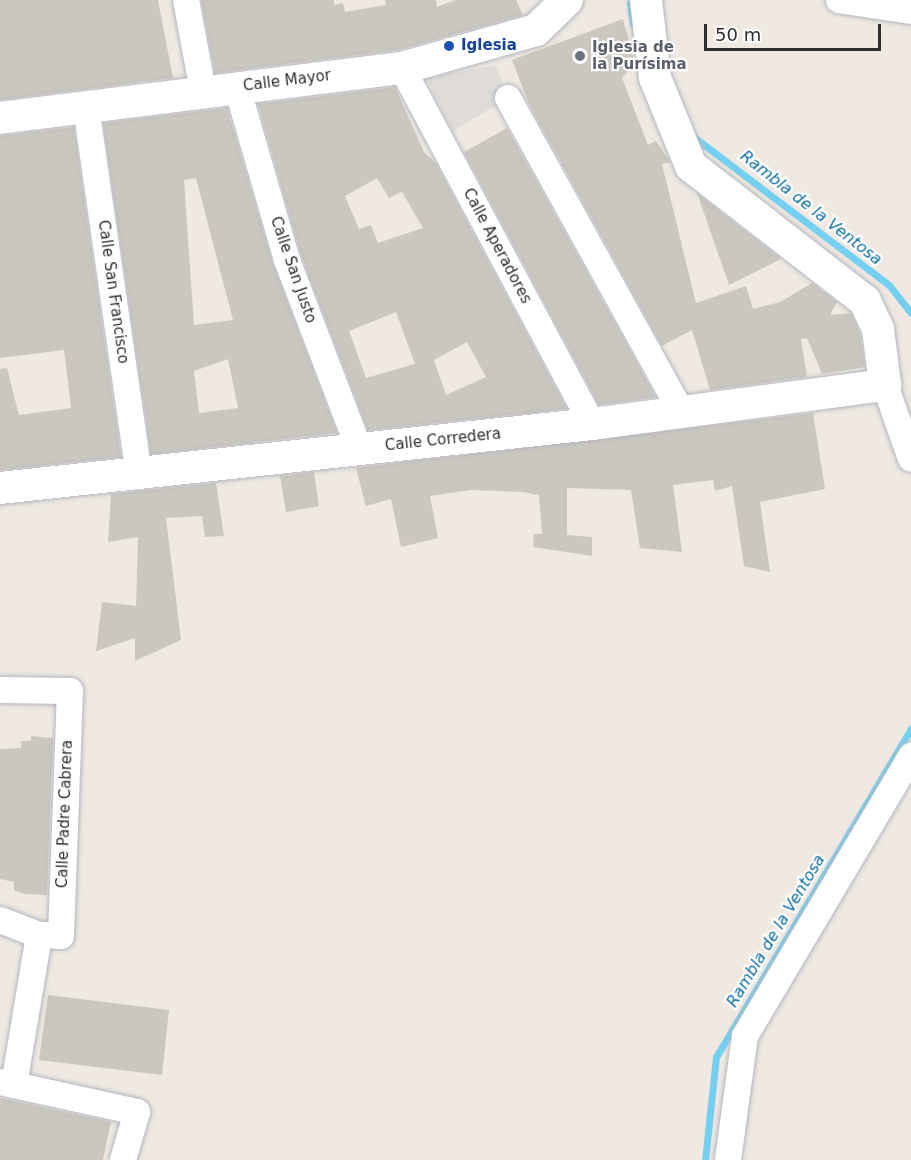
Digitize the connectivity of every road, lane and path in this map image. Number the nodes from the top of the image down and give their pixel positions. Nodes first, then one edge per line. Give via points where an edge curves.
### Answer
1 (186, 0) edge
2 (646, 0) edge
3 (839, 0) edge
4 (562, 2) edge
5 (911, 11) edge
6 (402, 68) junction
7 (237, 87) junction
8 (203, 91) junction
9 (508, 98) dead end
10 (86, 107) junction
11 (0, 118) edge
12 (885, 385) junction
13 (681, 412) junction
14 (592, 424) junction
15 (359, 449) junction
16 (911, 459) edge
17 (139, 476) junction
18 (0, 488) edge
19 (0, 690) edge
20 (911, 756) edge
21 (0, 920) edge
22 (50, 935) junction
23 (7, 1083) edge
24 (123, 1160) edge
25 (728, 1160) edge

1 - 8 street
2 - 12 street via 655,78 691,166 865,301 878,330
3 - 5 street
4 - 6 street, Calle Mayor via 536,30
6 - 7 street, Calle Mayor
6 - 14 street, Calle Aperadores
7 - 8 street, Calle Mayor
7 - 15 street, Calle San Justo via 287,260
8 - 10 street, Calle Mayor
9 - 13 street
10 - 11 street, Calle Mayor
10 - 17 street, Calle San Francisco
12 - 13 street, Calle Corredera
12 - 16 street
13 - 14 street, Calle Corredera
14 - 15 street, Calle Corredera
15 - 17 street, Calle Corredera
17 - 18 street, Calle Corredera
19 - 22 street, Calle Padre Cabrera via 70,692
20 - 25 street via 745,1036
21 - 22 street
22 - 23 street, Calle Padre Cabrera
23 - 24 street via 136,1112

